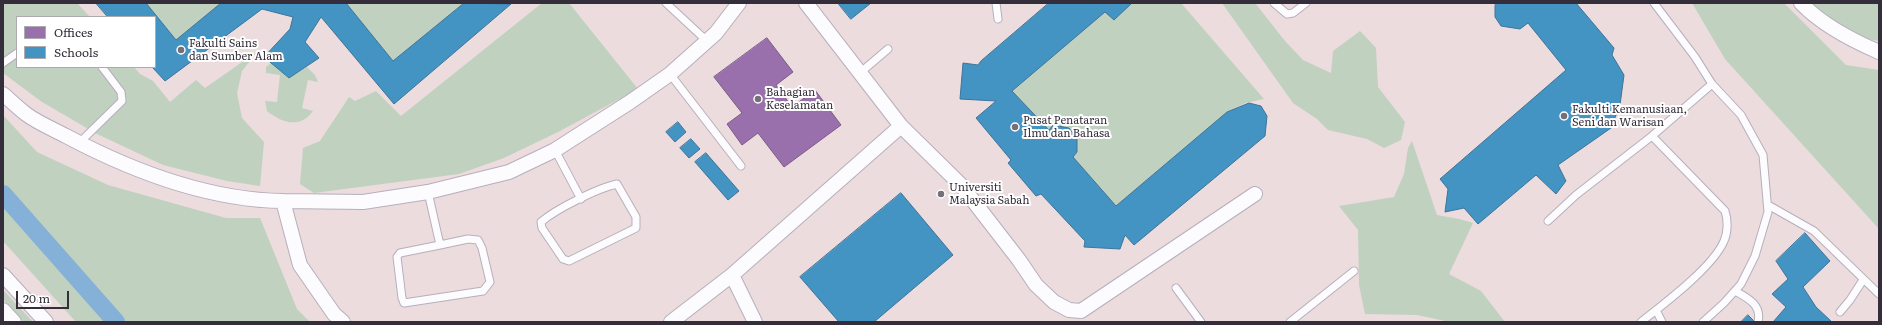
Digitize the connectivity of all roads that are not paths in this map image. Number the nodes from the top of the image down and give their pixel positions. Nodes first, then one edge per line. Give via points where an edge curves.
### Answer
1 (666, 3) edge
2 (739, 3) edge
3 (806, 3) edge
4 (996, 3) edge
5 (1275, 3) edge
6 (1306, 3) edge
7 (1654, 3) edge
8 (1801, 3) edge
9 (998, 19) dead end
10 (708, 42) junction
11 (888, 49) dead end
12 (1879, 52) edge
13 (16, 54) edge
14 (3, 63) edge
15 (103, 68) edge
16 (861, 72) junction
17 (670, 74) junction
18 (1712, 84) junction
19 (3, 94) edge
20 (901, 126) junction
21 (1652, 136) junction
22 (79, 143) junction
23 (555, 150) junction
24 (741, 166) dead end
25 (428, 192) junction
26 (1255, 194) dead end
27 (581, 199) junction
28 (282, 201) junction
29 (1768, 204) junction
30 (1548, 221) dead end
31 (440, 245) junction
32 (1354, 271) dead end
33 (3, 275) edge
34 (732, 275) junction
35 (1863, 280) junction
36 (1176, 288) dead end
37 (1735, 291) junction
38 (1879, 294) edge
39 (3, 310) edge
40 (1656, 310) junction
41 (1840, 312) dead end
42 (14, 322) edge
43 (46, 322) edge
44 (343, 322) edge
45 (671, 322) edge
46 (755, 322) edge
47 (1201, 322) edge
48 (1290, 322) edge
49 (1641, 322) edge
50 (1662, 322) edge
51 (1703, 322) edge
52 (1758, 322) edge

1 - 10 lane
2 - 10 street
3 - 16 street
4 - 9 lane
5 - 6 lane via 1287,14 1293,13
7 - 18 lane via 1695,56
8 - 12 street via 1851,40
10 - 17 street
11 - 16 lane
13 - 14 lane
15 - 22 lane via 121,92 122,101
16 - 20 street
17 - 23 street
17 - 24 lane
18 - 21 lane
18 - 29 lane via 1741,115 1763,155
19 - 22 street via 26,114
20 - 26 street via 961,185 1036,285 1054,302 1069,310 1081,311
20 - 34 street
21 - 30 lane via 1576,195
21 - 40 lane via 1725,211 1727,224 1724,241 1710,262
22 - 28 street via 152,176 210,192
23 - 25 street via 499,175
23 - 27 lane
25 - 28 street via 363,202
25 - 31 lane
27 - 27 lane via 555,211 541,222 542,228 563,259 569,261 636,228 637,223 617,184
28 - 44 street via 300,265 334,314
29 - 35 lane via 1814,231
29 - 37 lane via 1755,256
31 - 31 lane via 400,253 397,257 404,302 483,291 488,286 490,282 478,240 468,239
32 - 48 lane
33 - 43 street
34 - 45 street
34 - 46 street
35 - 38 lane
35 - 41 lane
36 - 47 lane
37 - 51 lane
37 - 52 lane via 1756,306 1760,314
39 - 42 street
40 - 49 lane
40 - 50 lane

